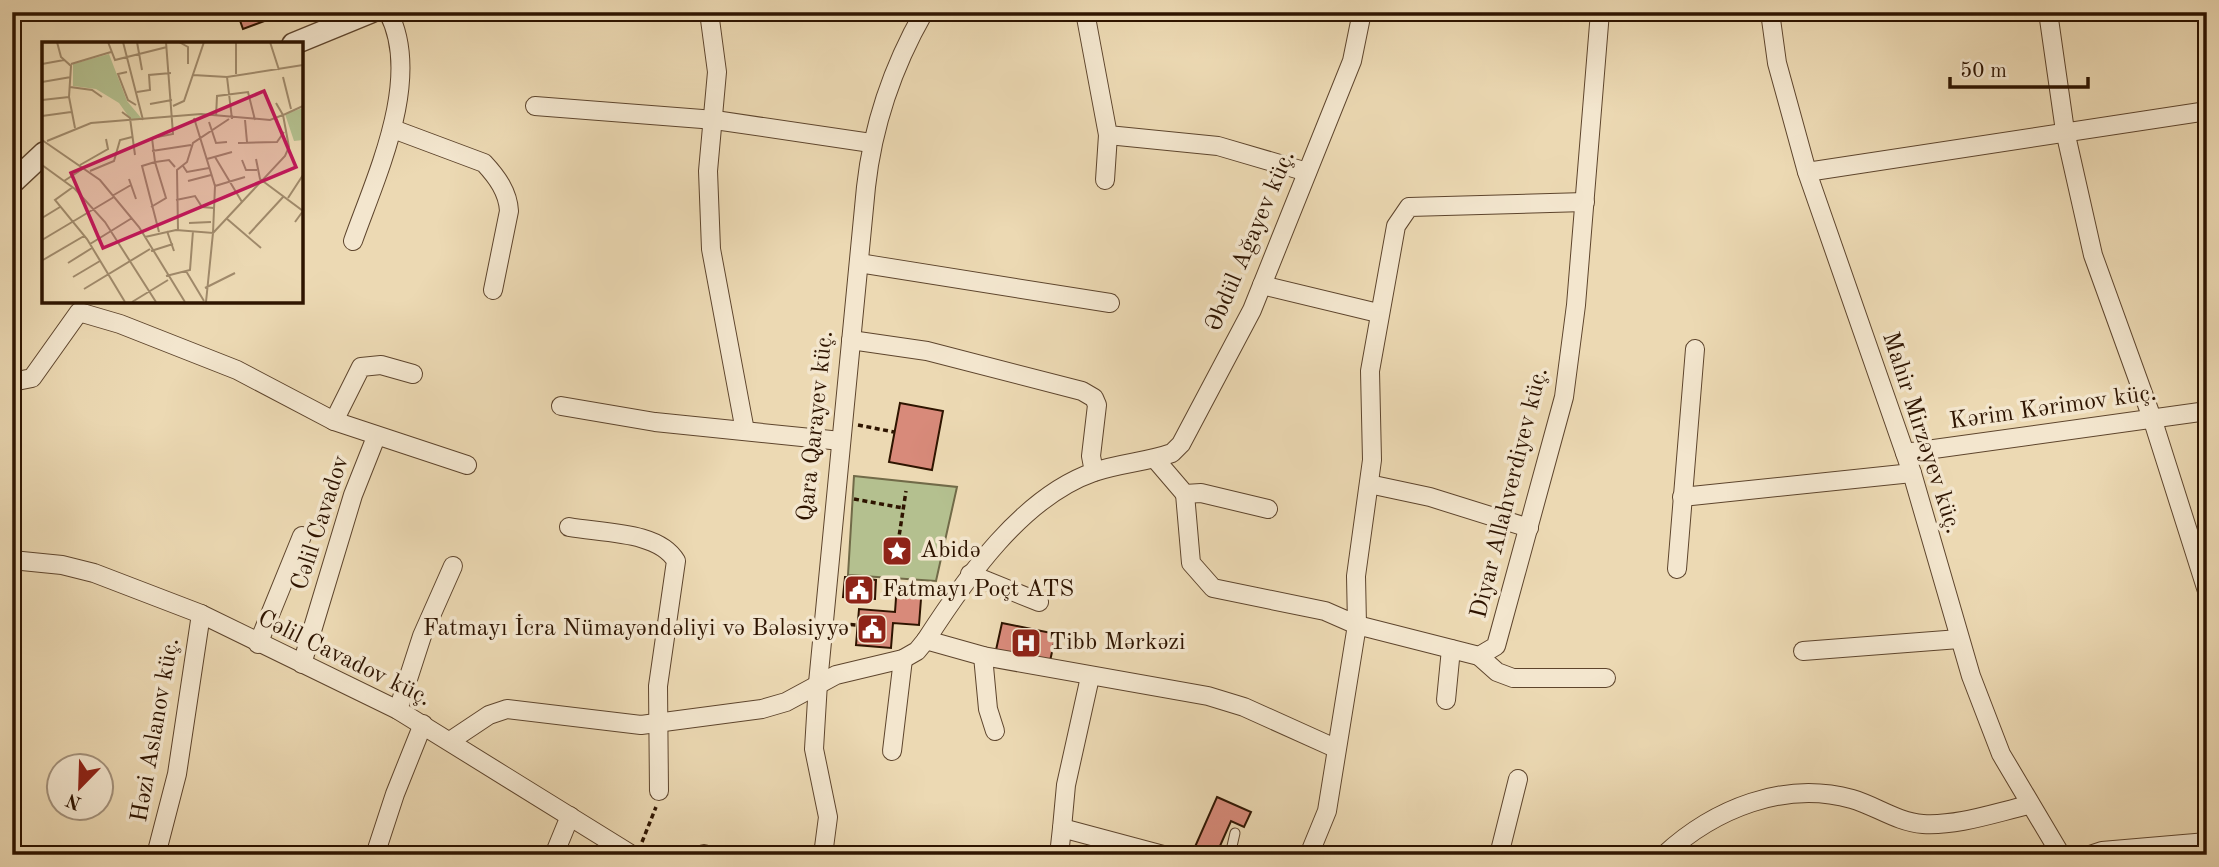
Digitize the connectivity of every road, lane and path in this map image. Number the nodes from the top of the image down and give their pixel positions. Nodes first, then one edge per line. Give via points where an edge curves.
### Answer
1 (370, 12) edge
2 (388, 12) edge
3 (709, 12) edge
4 (924, 12) edge
5 (1085, 12) edge
6 (1362, 12) edge
7 (1600, 12) edge
8 (1770, 12) edge
9 (2049, 12) edge
10 (298, 42) edge
11 (535, 106) dead end
12 (2207, 111) edge
13 (715, 120) junction
14 (393, 129) junction
15 (2065, 131) junction
16 (1108, 135) junction
17 (871, 143) junction
18 (42, 155) edge
19 (1307, 172) junction
20 (1807, 172) junction
21 (1105, 180) dead end
22 (12, 183) edge
23 (1586, 202) junction
24 (353, 241) dead end
25 (859, 263) junction
26 (1262, 285) junction
27 (493, 290) dead end
28 (1110, 303) dead end
29 (81, 307) edge
30 (1378, 313) junction
31 (850, 340) junction
32 (1695, 349) dead end
33 (414, 374) dead end
34 (12, 382) edge
35 (561, 406) dead end
36 (2207, 411) edge
37 (334, 421) junction
38 (2153, 421) junction
39 (745, 431) junction
40 (841, 432) junction
41 (894, 432) dead end
42 (376, 437) junction
43 (1905, 453) junction
44 (1154, 459) junction
45 (467, 465) dead end
46 (1094, 472) junction
47 (1912, 473) junction
48 (1369, 484) junction
49 (906, 491) dead end
50 (1185, 494) junction
51 (835, 496) junction
52 (1682, 497) junction
53 (903, 508) junction
54 (1268, 509) dead end
55 (569, 527) dead end
56 (1530, 528) junction
57 (302, 536) dead end
58 (898, 543) dead end
59 (12, 560) edge
60 (453, 566) dead end
61 (1677, 569) dead end
62 (970, 574) junction
63 (2207, 591) edge
64 (1039, 602) dead end
65 (201, 614) junction
66 (1356, 625) junction
67 (1959, 639) junction
68 (926, 640) junction
69 (258, 644) junction
70 (1451, 649) junction
71 (1803, 651) dead end
72 (984, 656) junction
73 (1479, 656) junction
74 (903, 660) junction
75 (302, 664) junction
76 (1090, 677) junction
77 (1606, 678) dead end
78 (818, 683) junction
79 (1446, 700) dead end
80 (398, 710) junction
81 (659, 723) junction
82 (423, 724) junction
83 (995, 731) dead end
84 (450, 741) junction
85 (1335, 748) junction
86 (892, 751) dead end
87 (1518, 779) dead end
88 (660, 791) joint
89 (2029, 805) junction
90 (570, 816) junction
91 (1062, 828) junction
92 (1236, 833) dead end
93 (2207, 842) edge
94 (637, 849) edge
95 (156, 855) edge
96 (375, 855) edge
97 (554, 855) edge
98 (823, 855) edge
99 (1059, 855) edge
100 (1163, 855) edge
101 (1230, 855) edge
102 (1309, 855) edge
103 (1499, 855) edge
104 (1664, 855) edge
105 (2061, 855) edge
106 (2090, 855) edge

1 - 10 street
2 - 14 street via 402,54
3 - 13 street via 717,72
4 - 17 street, Qara Qarayev küç. via 888,86
5 - 16 street
6 - 19 street, Əbdül Ağayev küç. via 1352,61
7 - 23 street, Diyar Allahverdiyev küç.
8 - 20 street, Mahir Mirzəyev küç. via 1777,63
9 - 15 street
11 - 13 street
12 - 15 street
13 - 17 street
13 - 39 street via 708,170 711,249
14 - 24 street
14 - 27 street via 484,163 495,174 509,211
15 - 20 street
15 - 38 street via 2093,255
16 - 19 street via 1218,146
16 - 21 street
17 - 25 street, Qara Qarayev küç.
18 - 22 street
19 - 26 street, Əbdül Ağayev küç.
20 - 43 street, Mahir Mirzəyev küç.
23 - 30 street via 1409,207 1396,226
23 - 56 street, Diyar Allahverdiyev küç. via 1564,397
25 - 28 street
25 - 31 street, Qara Qarayev küç.
26 - 30 street
26 - 44 street, Əbdül Ağayev küç. via 1181,443 1172,453
29 - 34 street via 32,378
29 - 37 street via 237,369
30 - 48 street via 1370,370
31 - 40 street, Qara Qarayev küç.
31 - 46 street via 927,351 1082,391 1097,405 1091,456
32 - 52 street
33 - 37 street via 382,365 361,367
35 - 39 street
36 - 38 street, Kərim Kərimov küç.
37 - 42 street
38 - 43 street, Kərim Kərimov küç.
38 - 63 street
39 - 40 street
40 - 41 path
40 - 51 street, Qara Qarayev küç.
42 - 45 street
42 - 75 street, Cəlil Cavadov
43 - 47 street, Mahir Mirzəyev küç.
44 - 46 street, Əbdül Ağayev küç.
44 - 50 street
46 - 62 street, Əbdül Ağayev küç. via 1044,499
47 - 52 street
47 - 67 street, Mahir Mirzəyev küç.
48 - 56 street via 1430,497
48 - 66 street via 1356,576
49 - 53 path
50 - 54 street via 1201,493
50 - 66 street, Diyar Allahverdiyev küç. via 1191,563 1213,588 1325,611
51 - 53 path
51 - 78 street, Qara Qarayev küç.
52 - 61 street
53 - 58 path
55 - 81 street via 645,540 670,550 676,561 660,656
56 - 73 street, Diyar Allahverdiyev küç. via 1496,646
57 - 69 street, Cəlil Cavadov
59 - 65 street, Cəlil Cavadov küç. via 94,573
60 - 80 street via 422,636
62 - 64 street
62 - 68 street, Əbdül Ağayev küç.
65 - 69 street, Cəlil Cavadov küç.
65 - 95 street, Həzi Aslanov küç. via 177,774
66 - 70 street, Diyar Allahverdiyev küç.
66 - 85 street
67 - 71 street
67 - 89 street, Mahir Mirzəyev küç. via 2001,754
68 - 72 street
68 - 74 street, Əbdül Ağayev küç.
69 - 75 street, Cəlil Cavadov küç.
70 - 73 street, Diyar Allahverdiyev küç.
70 - 79 street
72 - 76 street
72 - 83 street via 988,709
73 - 77 street via 1497,672 1513,678
74 - 78 street, Əbdül Ağayev küç.
74 - 86 street
75 - 80 street, Cəlil Cavadov küç.
76 - 85 street via 1208,696
76 - 91 street via 1066,785
78 - 81 street, Əbdül Ağayev küç. via 786,702 762,709
78 - 98 street, Qara Qarayev küç. via 814,749 828,817
80 - 82 street, Cəlil Cavadov küç.
81 - 84 street, Əbdül Ağayev küç. via 615,723 507,709 489,715
81 - 88 street
82 - 84 street, Cəlil Cavadov küç.
82 - 96 street
84 - 90 street, Cəlil Cavadov küç.
85 - 102 street via 1327,811
87 - 103 street
88 - 94 path
89 - 104 street via 1947,824 1920,824 1831,794 1800,794 1747,802 1723,813
89 - 105 street, Mahir Mirzəyev küç.
90 - 94 street, Cəlil Cavadov küç.
90 - 97 street
91 - 99 street
91 - 100 street
92 - 101 lane
93 - 106 street via 2102,850

